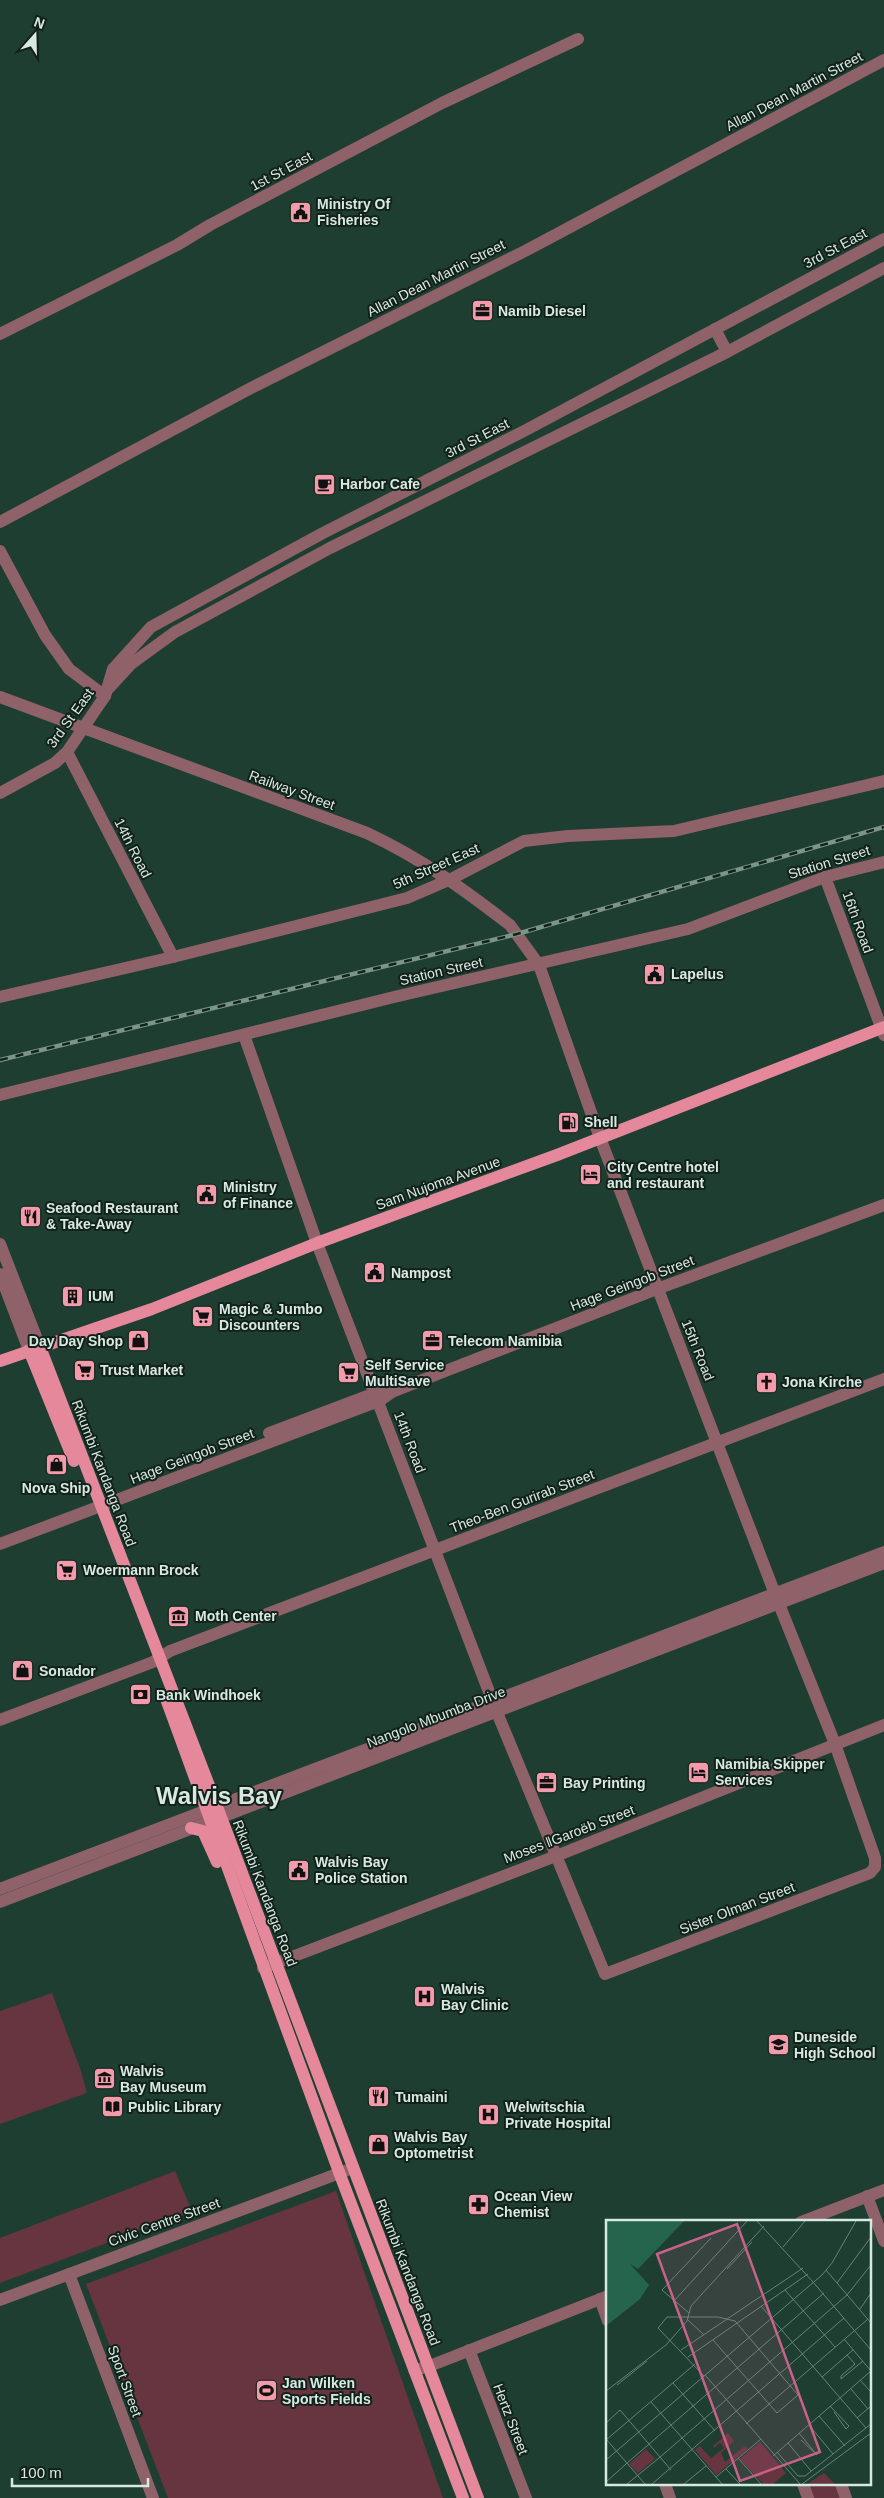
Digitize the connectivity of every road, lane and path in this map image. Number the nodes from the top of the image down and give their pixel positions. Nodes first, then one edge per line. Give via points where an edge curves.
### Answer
1 (578, 39) dead end
2 (884, 60) edge
3 (884, 238) edge
4 (884, 268) edge
5 (715, 329) junction
6 (0, 334) edge
7 (727, 352) junction
8 (590, 396) junction
9 (600, 413) junction
10 (526, 430) junction
11 (534, 446) junction
12 (0, 522) edge
13 (0, 551) edge
14 (107, 692) junction
15 (0, 697) edge
16 (83, 729) junction
17 (67, 752) junction
18 (884, 781) edge
19 (0, 793) edge
20 (884, 862) edge
21 (825, 876) junction
22 (450, 879) junction
23 (173, 957) junction
24 (539, 965) junction
25 (0, 996) edge
26 (883, 1030) edge
27 (244, 1035) junction
28 (0, 1095) edge
29 (600, 1138) junction
30 (884, 1205) edge
31 (317, 1243) junction
32 (0, 1244) edge
33 (0, 1274) edge
34 (657, 1288) junction
35 (35, 1348) junction
36 (0, 1361) edge
37 (884, 1379) edge
38 (377, 1397) junction
39 (718, 1443) junction
40 (96, 1503) junction
41 (0, 1536) edge
42 (0, 1544) edge
43 (435, 1550) junction
44 (884, 1552) edge
45 (884, 1563) edge
46 (777, 1598) junction
47 (158, 1656) junction
48 (495, 1706) junction
49 (0, 1712) edge
50 (0, 1720) edge
51 (884, 1725) edge
52 (835, 1744) junction
53 (213, 1813) junction
54 (191, 1828) junction
55 (556, 1856) junction
56 (231, 1877) junction
57 (0, 1889) edge
58 (0, 1902) edge
59 (276, 1963) junction
60 (263, 1968) junction
61 (352, 2168) junction
62 (339, 2172) junction
63 (884, 2190) edge
64 (868, 2196) junction
65 (805, 2220) edge
66 (884, 2241) edge
67 (69, 2274) junction
68 (604, 2297) edge
69 (0, 2300) edge
70 (469, 2350) junction
71 (428, 2367) junction
72 (414, 2370) junction
73 (666, 2486) edge
74 (804, 2486) edge
75 (842, 2486) edge
76 (153, 2498) edge
77 (464, 2498) edge
78 (478, 2498) edge
79 (526, 2498) edge
80 (670, 2498) edge
81 (808, 2498) edge
82 (846, 2498) edge

1 - 6 street, 1st St East via 435,107 176,245
2 - 12 street, Allan Dean Martin Street via 552,236 251,388
3 - 5 street, 3rd St East
4 - 7 street, 3rd St East
5 - 7 street
5 - 8 street, 3rd St East
7 - 9 street, 3rd St East
8 - 9 street
8 - 10 street, 3rd St East
9 - 11 street, 3rd St East
10 - 11 street
10 - 14 street, 3rd St East via 323,533 151,626 113,669
11 - 14 street, 3rd St East via 330,548 175,632 131,664
13 - 14 street via 45,635 69,668
14 - 16 street, 3rd St East
15 - 16 street, Railway Street
16 - 17 street, 3rd St East
16 - 22 street, Railway Street via 366,833 405,851
17 - 19 street, 3rd St East via 55,764
17 - 23 street, 14th Road
18 - 22 street, 5th Street East via 674,831 524,840
20 - 21 street, Station Street
21 - 24 street, Station Street via 688,929
21 - 26 street, 16th Road
22 - 23 street, 5th Street East via 407,898
22 - 24 street, Railway Street via 510,925
23 - 25 street, 5th Street East
24 - 27 street, Station Street
24 - 29 street, 15th Road
26 - 29 main road, Sam Nujoma Avenue
27 - 28 street, Station Street
27 - 31 street, 14th Road
29 - 31 main road, Sam Nujoma Avenue
29 - 34 street, 15th Road
30 - 34 street, Hage Geingob Street
31 - 35 main road, Sam Nujoma Avenue via 152,1309
31 - 38 street, 14th Road
32 - 35 street, Rikumbi Kandanga Road
33 - 35 street, Rikumbi Kandanga Road
34 - 38 street, Hage Geingob Street
34 - 39 street, 15th Road
35 - 36 main road, Sam Nujoma Avenue
35 - 40 main road, Rikumbi Kandanga Road
37 - 39 street, Theo-Ben Gurirab Street
38 - 40 street, Hage Geingob Street
38 - 43 street, 14th Road
39 - 43 street, Theo-Ben Gurirab Street
39 - 46 street, 15th Road
40 - 41 street, Hage Geingob Street
40 - 42 street, Hage Geingob Street
40 - 47 main road, Rikumbi Kandanga Road
43 - 47 street, Theo-Ben Gurirab Street
43 - 48 street, 14th Road
44 - 46 street, Nangolo Mbumba Drive
45 - 46 street, Nangolo Mbumba Drive
46 - 48 street, Nangolo Mbumba Drive
46 - 52 street, 15th Road
47 - 49 street, Theo-Ben Gurirab Street
47 - 50 street, Theo-Ben Gurirab Street
47 - 53 main road, Rikumbi Kandanga Road
48 - 53 street, Nangolo Mbumba Drive
48 - 55 street, 14th Road
51 - 52 street, Moses ǁGaroëb Street
52 - 55 street, Moses ǁGaroëb Street
52 - 55 street, Sister Olman Street via 875,1858 875,1867 870,1873 605,1974
53 - 54 street, Nangolo Mbumba Drive
53 - 56 main road, Rikumbi Kandanga Road
53 - 57 street, Nangolo Mbumba Drive
53 - 59 main road, Rikumbi Kandanga Road
54 - 56 main road via 203,1831 219,1867
54 - 58 street, Nangolo Mbumba Drive
55 - 59 street, Moses ǁGaroëb Street
56 - 60 main road, Rikumbi Kandanga Road
59 - 60 street, Moses ǁGaroëb Street
59 - 61 main road, Rikumbi Kandanga Road
60 - 62 main road, Rikumbi Kandanga Road
61 - 62 street, Civic Centre Street
61 - 71 main road, Rikumbi Kandanga Road
62 - 67 street, Civic Centre Street
62 - 72 main road, Rikumbi Kandanga Road
63 - 64 street
64 - 65 street
64 - 66 street
67 - 69 street, Civic Centre Street
67 - 76 street, Sport Street
68 - 70 street
70 - 71 street
70 - 79 street, Hertz Street
71 - 72 street
71 - 78 main road, Rikumbi Kandanga Road
72 - 77 main road, Rikumbi Kandanga Road
73 - 80 street
74 - 81 street
75 - 82 street

